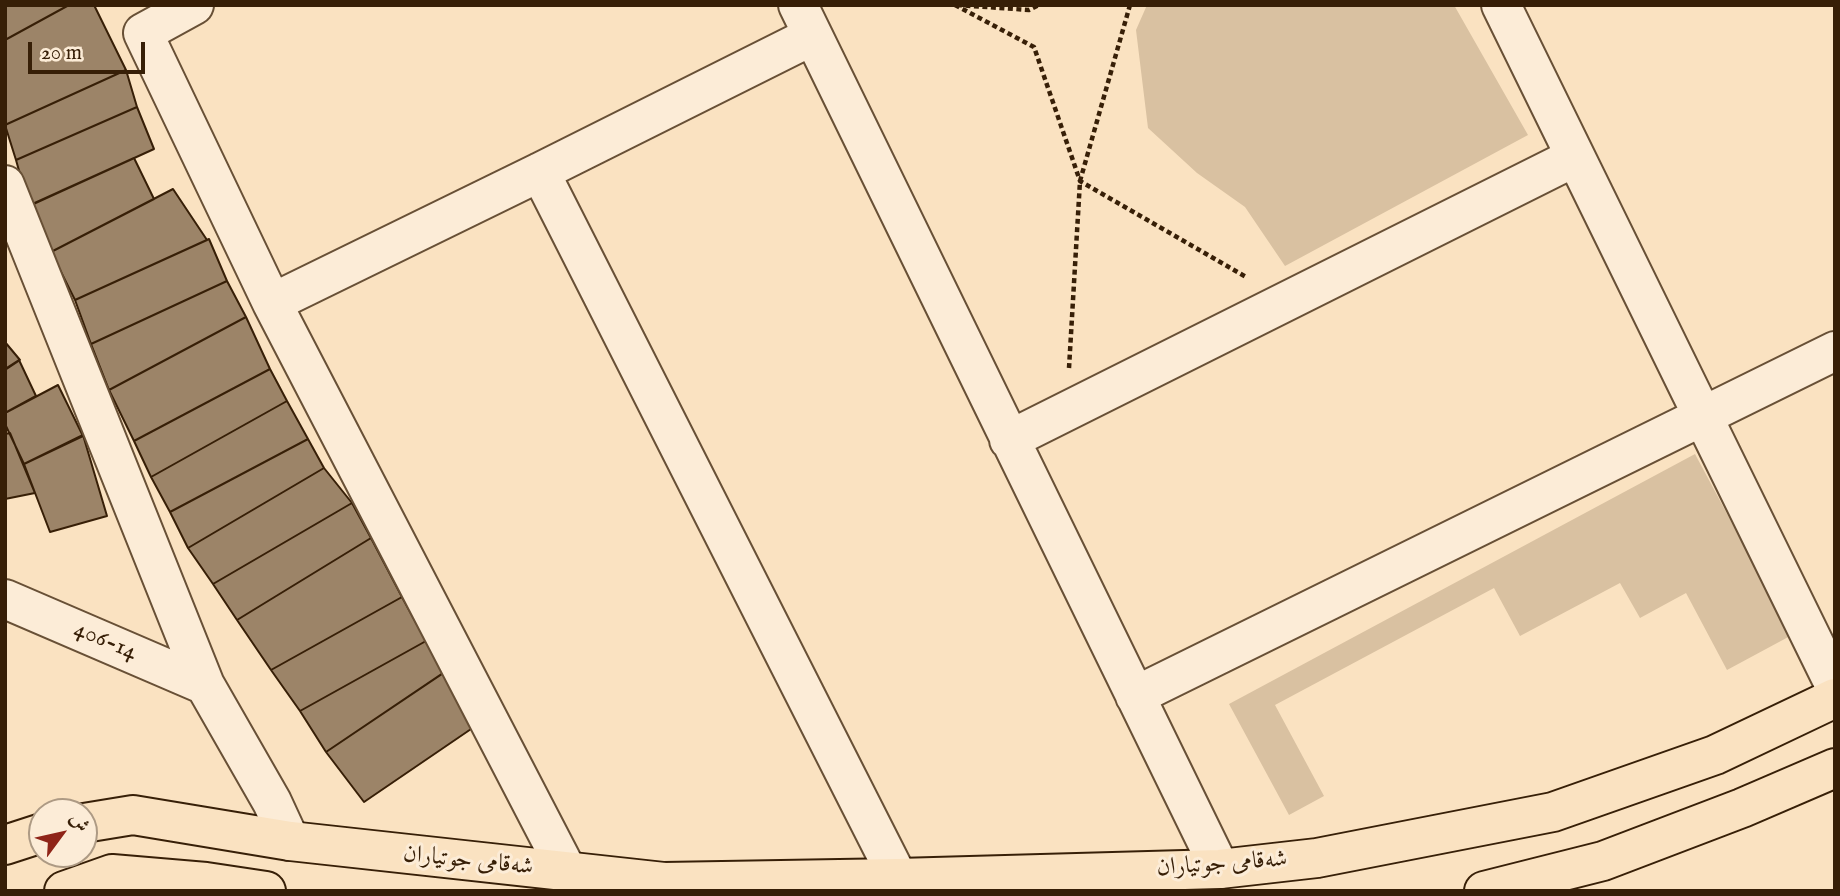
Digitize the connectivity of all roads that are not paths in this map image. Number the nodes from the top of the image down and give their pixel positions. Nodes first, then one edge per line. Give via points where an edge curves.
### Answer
1 (194, 5) edge
2 (1501, 5) edge
3 (805, 20) edge
4 (1576, 157) junction
5 (540, 172) junction
6 (5, 186) edge
7 (272, 303) junction
8 (1835, 351) edge
9 (1702, 416) junction
10 (1009, 440) junction
11 (5, 599) edge
12 (205, 685) junction
13 (1835, 686) edge
14 (1135, 696) junction
15 (1835, 698) edge
16 (1715, 755) junction
17 (1835, 768) edge
18 (1742, 808) junction
19 (98, 821) edge
20 (28, 838) edge
21 (290, 841) junction
22 (5, 845) edge
23 (1220, 869) junction
24 (568, 873) junction
25 (898, 878) junction
26 (116, 882) edge
27 (1508, 888) edge
28 (64, 891) edge
29 (266, 891) edge

1 - 7 street via 143,33
2 - 4 street
3 - 5 street
3 - 10 street
4 - 9 street
4 - 10 street
5 - 7 street
5 - 25 street
6 - 12 street
7 - 24 street
8 - 9 street
9 - 13 street
9 - 14 street
10 - 14 street
11 - 12 street, 406-14
12 - 21 street
14 - 23 street
15 - 16 main road, شەقامی جوتیاران
16 - 18 main road
16 - 23 main road, شەقامی جوتیاران via 1553,812 1317,858
17 - 18 main road
18 - 27 main road via 1603,861
19 - 21 main road, شەقامی جوتیاران via 133,815
20 - 22 main road
21 - 24 main road, شەقامی جوتیاران
23 - 25 main road, شەقامی جوتیاران
24 - 25 main road, شەقامی جوتیاران via 664,882
26 - 28 main road
26 - 29 main road via 206,881

